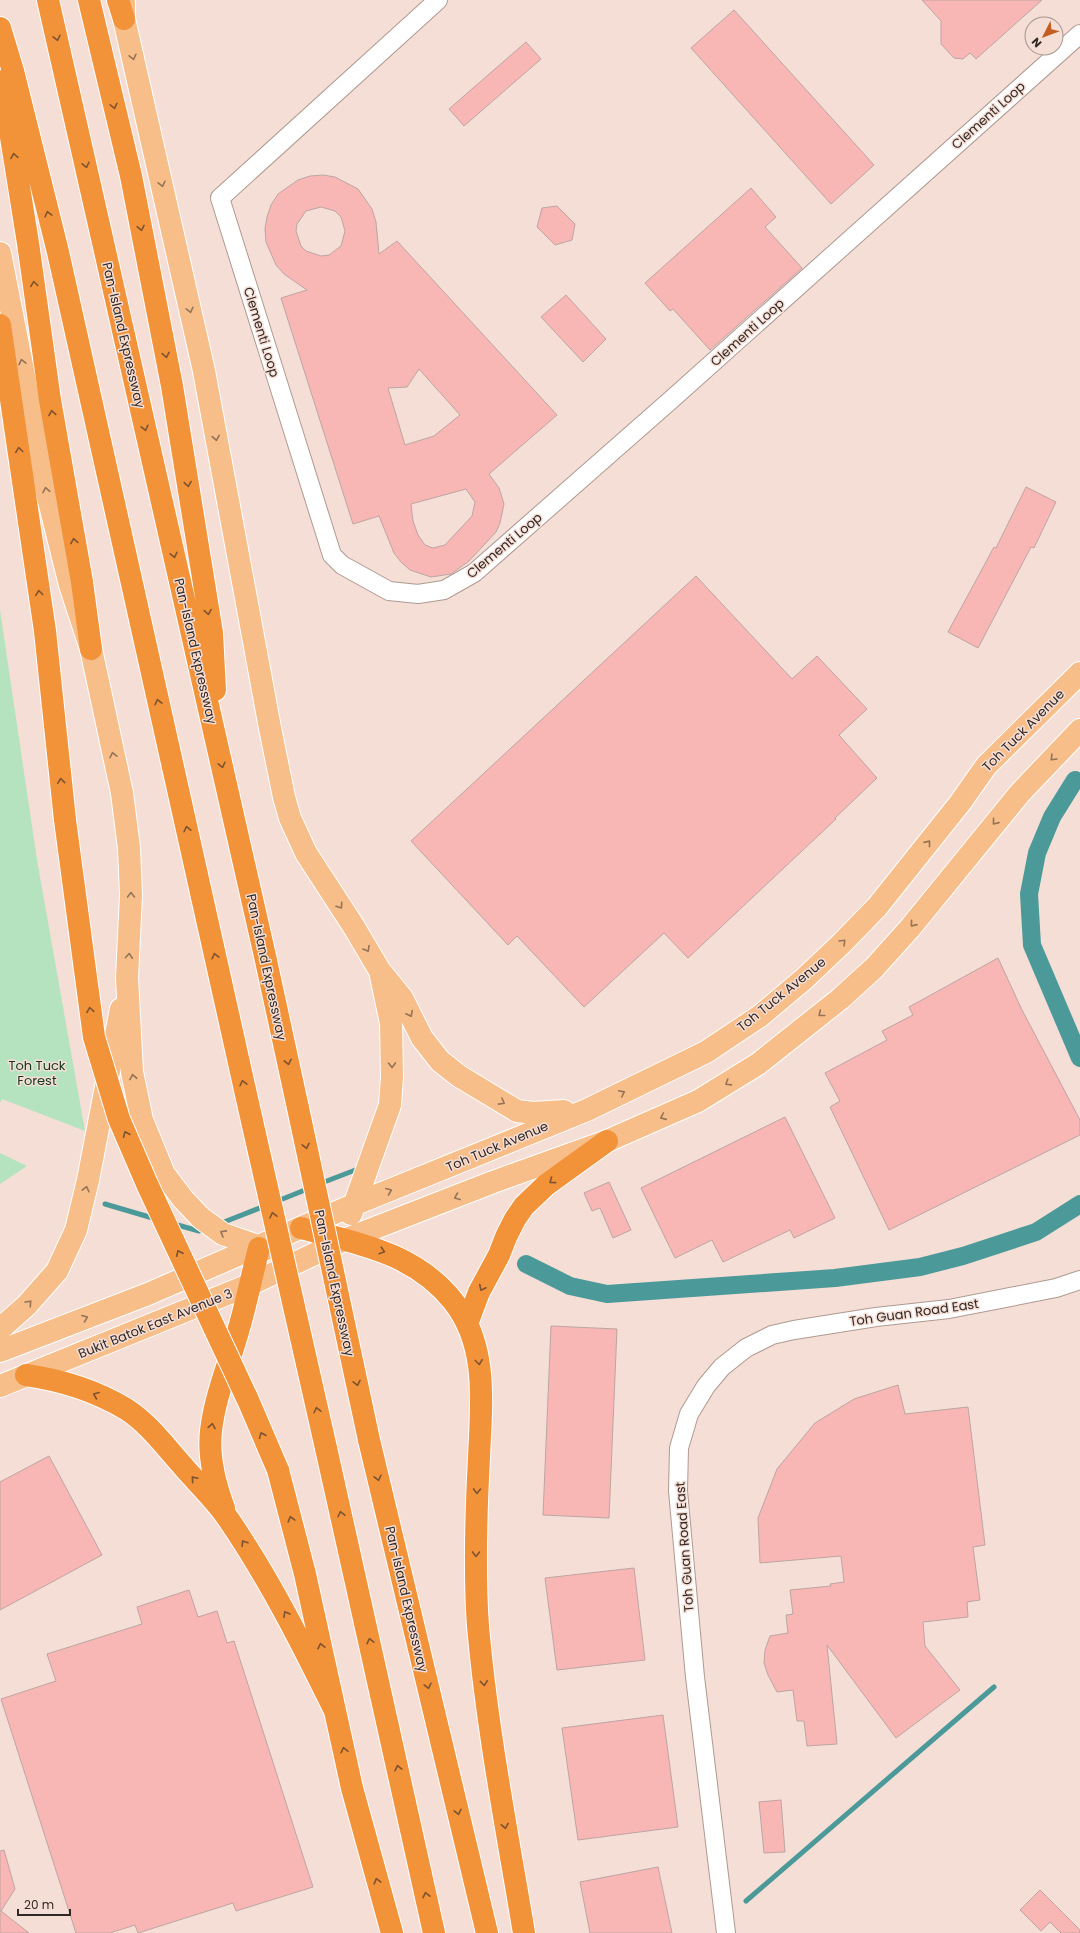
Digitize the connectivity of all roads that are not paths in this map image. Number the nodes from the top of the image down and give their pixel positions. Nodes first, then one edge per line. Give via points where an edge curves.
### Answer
1 (48, 0) edge
2 (89, 0) edge
3 (438, 0) edge
4 (122, 6) edge
5 (0, 28) edge
6 (1080, 34) edge
7 (0, 61) edge
8 (0, 253) edge
9 (0, 325) edge
10 (91, 649) junction
11 (1080, 673) edge
12 (213, 727) junction
13 (1080, 730) edge
14 (380, 971) junction
15 (127, 978) junction
16 (587, 1110) junction
17 (607, 1141) junction
18 (353, 1205) junction
19 (301, 1228) junction
20 (344, 1240) junction
21 (258, 1248) junction
22 (308, 1257) junction
23 (1076, 1282) edge
24 (249, 1285) junction
25 (467, 1324) junction
26 (0, 1329) edge
27 (0, 1351) edge
28 (26, 1375) junction
29 (0, 1386) edge
30 (228, 1518) junction
31 (335, 1711) junction
32 (392, 1933) edge
33 (434, 1933) edge
34 (487, 1933) edge
35 (524, 1933) edge
36 (726, 1933) edge

1 -> 12 highway, Pan-Island Expressway
2 -> 12 highway via 130,176 172,386 212,633 215,695
3 - 6 street, Clementi Loop via 220,198 332,554 342,565 389,591 418,594 444,590 474,573
4 -> 14 main road via 204,371 284,797 290,818 306,853
33 -> 5 highway, bridge via 58,252
10 -> 7 highway via 82,582 50,400
10 -> 8 main road via 70,585 47,493
31 -> 9 highway, bridge via 305,1574 278,1470 119,1119 94,1037 65,820 45,631
15 -> 10 main road via 131,895 129,848 122,793
16 -> 11 main road, Toh Tuck Avenue via 706,1052 760,1016 804,979 877,907 960,803 986,766
12 -> 34 highway, Pan-Island Expressway, bridge via 369,1440
13 -> 17 main road via 1020,792 879,963 840,999 758,1064 698,1101
14 -> 16 main road via 402,998 422,1038 440,1061 459,1076 517,1111 533,1113
14 -> 18 main road via 390,1023 390,1105
21 -> 15 main road via 223,1234 201,1218 164,1174 142,1120 132,1072
26 -> 15 main road via 27,1306 57,1271 76,1230
18 -> 16 main road, Toh Tuck Avenue
17 -> 20 main road
17 -> 25 highway via 546,1185 524,1206 479,1292
18 - 19 main road, Toh Tuck Avenue
18 - 20 main road
19 - 20 highway
19 - 21 main road
20 - 22 main road
20 -> 25 highway via 384,1251 414,1266 454,1301
21 - 22 main road
21 - 24 highway
27 -> 21 main road
22 - 24 main road, Bukit Batok East Avenue 3
23 - 36 street, Toh Guan Road East via 949,1309 855,1320 772,1335 746,1348 722,1367 706,1386 689,1414 679,1448 678,1491 694,1662
24 - 28 main road, Bukit Batok East Avenue 3
30 -> 24 highway via 216,1484 211,1432 216,1403 240,1326
25 -> 35 highway via 479,1357 481,1388 477,1489 478,1626 491,1741
28 - 29 main road, Bukit Batok East Avenue 3
30 -> 28 highway via 148,1427 126,1410 103,1397 63,1382
31 -> 30 highway via 294,1629
32 -> 31 highway via 352,1788

